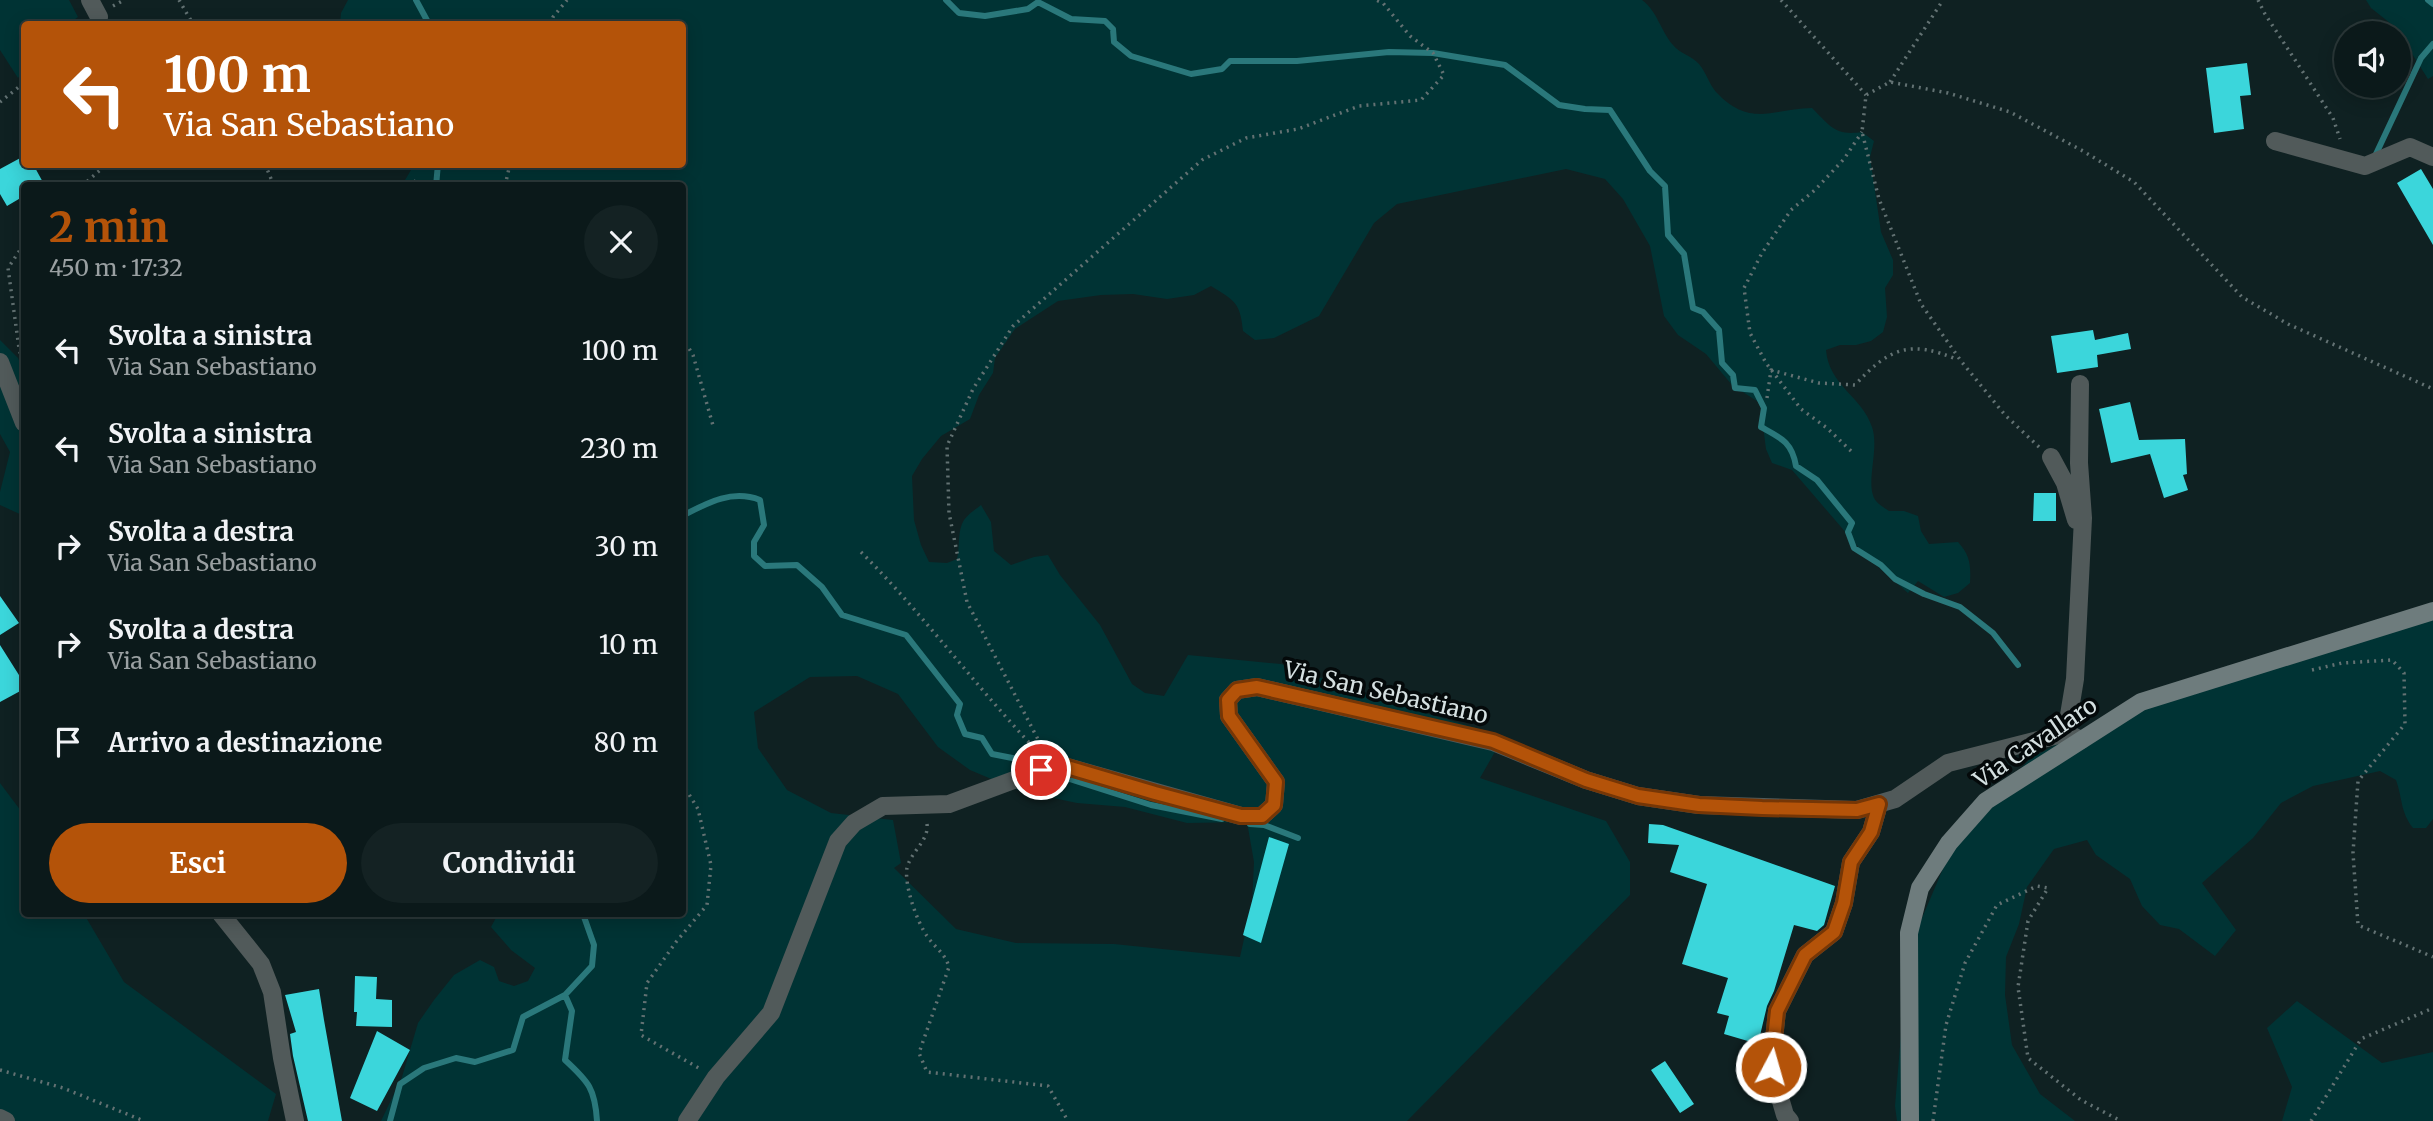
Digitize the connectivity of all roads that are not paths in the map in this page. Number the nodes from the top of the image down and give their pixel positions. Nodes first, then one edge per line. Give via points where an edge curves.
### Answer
1 (90, 0) edge
2 (99, 16) dead end
3 (2276, 141) dead end
4 (2433, 157) edge
5 (0, 362) edge
6 (2080, 384) dead end
7 (21, 415) edge
8 (2051, 457) road end
9 (2082, 540) junction
10 (2433, 611) edge
11 (2073, 736) junction
12 (1879, 804) junction
13 (223, 917) edge
14 (0, 1118) edge
15 (6, 1121) edge
16 (295, 1121) edge
17 (687, 1121) edge
18 (1790, 1121) edge
19 (1910, 1121) edge

1 - 2 street
3 - 4 street via 2365,166 2410,147
5 - 7 street
6 - 9 street
8 - 9 street via 2065,483
9 - 11 street
10 - 11 street, Via Cavallaro via 2141,702
11 - 12 street, Via San Sebastiano via 1948,763 1895,799
11 - 19 street, Via Cavallaro via 1986,801 1920,888 1909,933
12 - 17 street, Via San Sebastiano via 1857,810 1762,808 1638,796 1493,741 1257,687 1237,690 1228,700 1229,716 1276,782 1274,805 1262,816 1241,816 1067,767 1041,770 949,804 883,806 854,823 838,841 771,1013 716,1077
12 - 18 street via 1871,832 1851,862 1834,932 1805,955 1777,1011 1771,1067
13 - 16 street via 261,964 272,992
14 - 15 street

